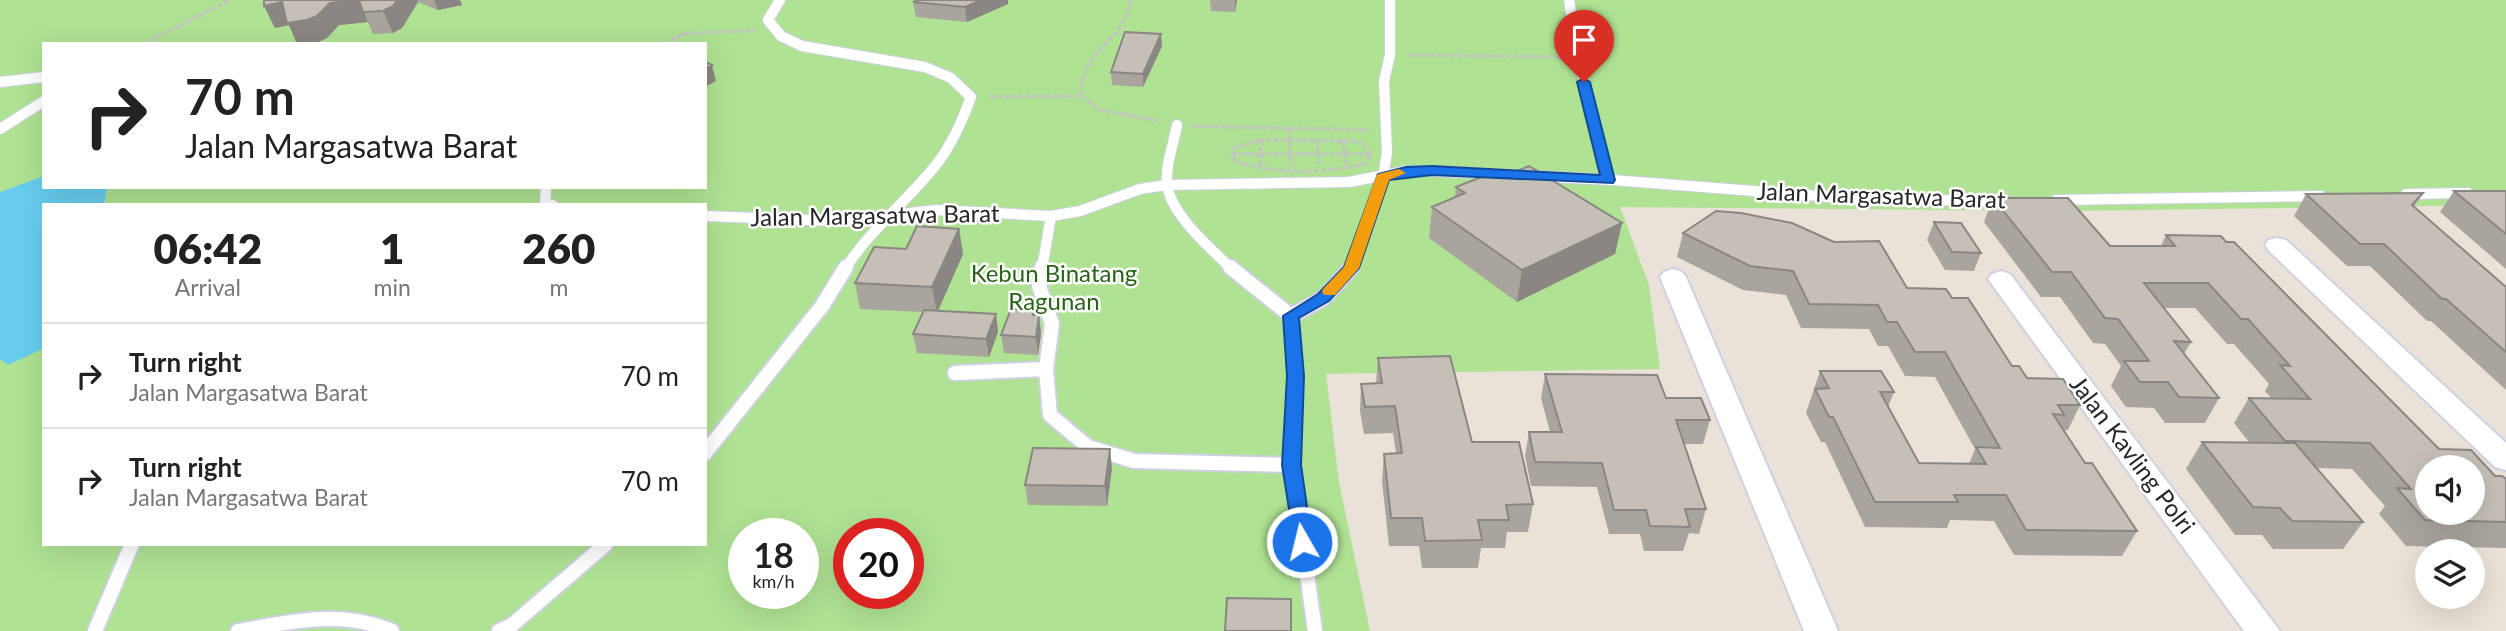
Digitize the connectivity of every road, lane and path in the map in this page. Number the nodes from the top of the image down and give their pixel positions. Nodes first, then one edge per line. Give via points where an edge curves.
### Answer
1 (230, 0) edge
2 (780, 0) edge
3 (1131, 0) edge
4 (1390, 0) edge
5 (1569, 0) edge
6 (771, 28) junction
7 (147, 42) edge
8 (668, 42) edge
9 (1390, 55) junction
10 (1577, 58) junction
11 (42, 77) edge
12 (0, 82) edge
13 (1081, 96) junction
14 (971, 97) junction
15 (42, 102) edge
16 (1177, 125) junction
17 (0, 129) edge
18 (1289, 130) junction
19 (1387, 131) junction
20 (1260, 140) junction
21 (1290, 140) junction
22 (1317, 140) junction
23 (1343, 140) junction
24 (1371, 153) junction
25 (1387, 153) junction
26 (1232, 154) junction
27 (1261, 154) junction
28 (1290, 154) junction
29 (1318, 154) junction
30 (1344, 154) junction
31 (1346, 168) junction
32 (1261, 169) junction
33 (1291, 169) junction
34 (1320, 169) junction
35 (1382, 177) junction
36 (1608, 180) junction
37 (1291, 183) junction
38 (1167, 185) junction
39 (2478, 193) edge
40 (2395, 194) edge
41 (2339, 195) edge
42 (2048, 200) edge
43 (2020, 201) edge
44 (890, 214) junction
45 (707, 216) edge
46 (1051, 216) junction
47 (2277, 245) dead end
48 (1673, 277) dead end
49 (2001, 279) dead end
50 (1291, 316) junction
51 (1046, 369) junction
52 (955, 373) dead end
53 (707, 450) edge
54 (2506, 460) edge
55 (1292, 465) junction
56 (131, 546) edge
57 (604, 546) edge
58 (95, 631) edge
59 (238, 631) edge
60 (392, 631) edge
61 (499, 631) edge
62 (1315, 631) edge
63 (1821, 631) edge
64 (2263, 631) edge

1 - 7 path
2 - 6 lane via 768,20
3 - 13 path via 1126,23 1091,55 1079,81
4 - 9 lane
5 - 10 lane
6 - 8 path via 682,34
6 - 14 lane via 793,43 904,60 943,72
9 - 10 path
9 - 19 lane via 1384,81
10 - 36 lane
11 - 12 lane
13 - 14 path
13 - 16 path via 1100,110
14 - 44 lane via 939,161
15 - 17 lane
16 - 18 path
16 - 38 lane
18 - 19 path
18 - 21 path
19 - 25 lane
20 - 21 path
20 - 26 path via 1234,148
20 - 27 path
21 - 22 path
21 - 28 path
22 - 23 path
22 - 29 path
23 - 24 path via 1362,143
23 - 30 path
24 - 25 path
24 - 30 path
24 - 31 path via 1365,164
25 - 35 lane
26 - 27 path
26 - 32 path via 1242,165
27 - 28 path
27 - 32 path
28 - 29 path
28 - 33 path
29 - 30 path
29 - 34 path
30 - 31 path
31 - 34 path
32 - 33 path
33 - 34 path
33 - 37 path
35 - 36 lane, Jalan Margasatwa Barat via 1432,171
35 - 37 lane, Jalan Margasatwa Barat
35 - 50 lane via 1352,268 1324,298
36 - 43 lane, Jalan Margasatwa Barat via 1909,202
37 - 38 lane, Jalan Margasatwa Barat
38 - 46 lane, Jalan Margasatwa Barat
38 - 50 lane via 1172,203 1195,232 1259,295
39 - 40 lane
41 - 42 lane
44 - 45 lane, Jalan Margasatwa Barat via 837,221
44 - 46 lane, Jalan Margasatwa Barat via 937,210
44 - 53 lane via 858,248 822,306
46 - 51 lane via 1039,286 1052,324
47 - 54 street
48 - 63 street
49 - 64 street, Jalan Kavling Polri
50 - 55 lane via 1296,376
51 - 52 lane
51 - 55 lane via 1050,415 1088,447 1134,461
55 - 62 lane
56 - 58 lane
57 - 61 lane via 512,625
59 - 60 lane via 351,618

